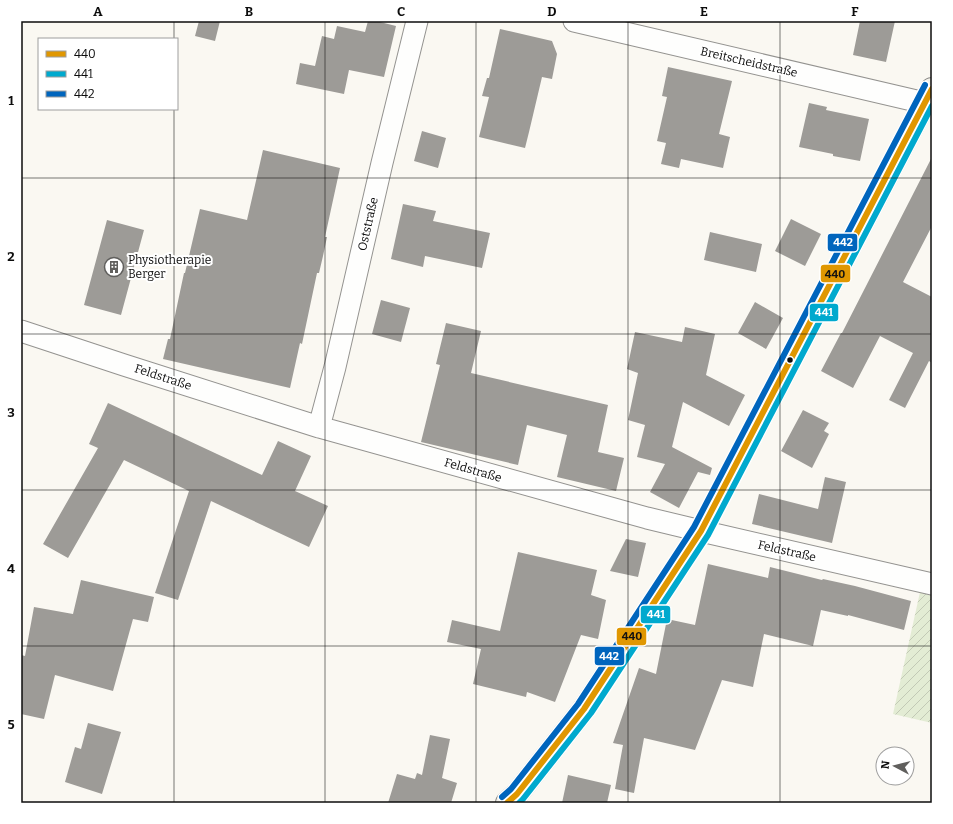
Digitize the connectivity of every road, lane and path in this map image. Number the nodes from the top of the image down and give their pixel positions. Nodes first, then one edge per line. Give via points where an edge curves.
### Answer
1 (417, 21) edge
2 (574, 21) edge
3 (929, 96) edge
4 (21, 331) edge
5 (319, 427) junction
6 (701, 531) junction
7 (932, 584) edge
8 (507, 803) edge

1 - 5 street, Oststraße
2 - 3 street, Breitscheidstraße
3 - 6 street
4 - 5 street, Feldstraße
5 - 6 street, Feldstraße
6 - 7 street, Feldstraße
6 - 8 street via 584,709 517,794

